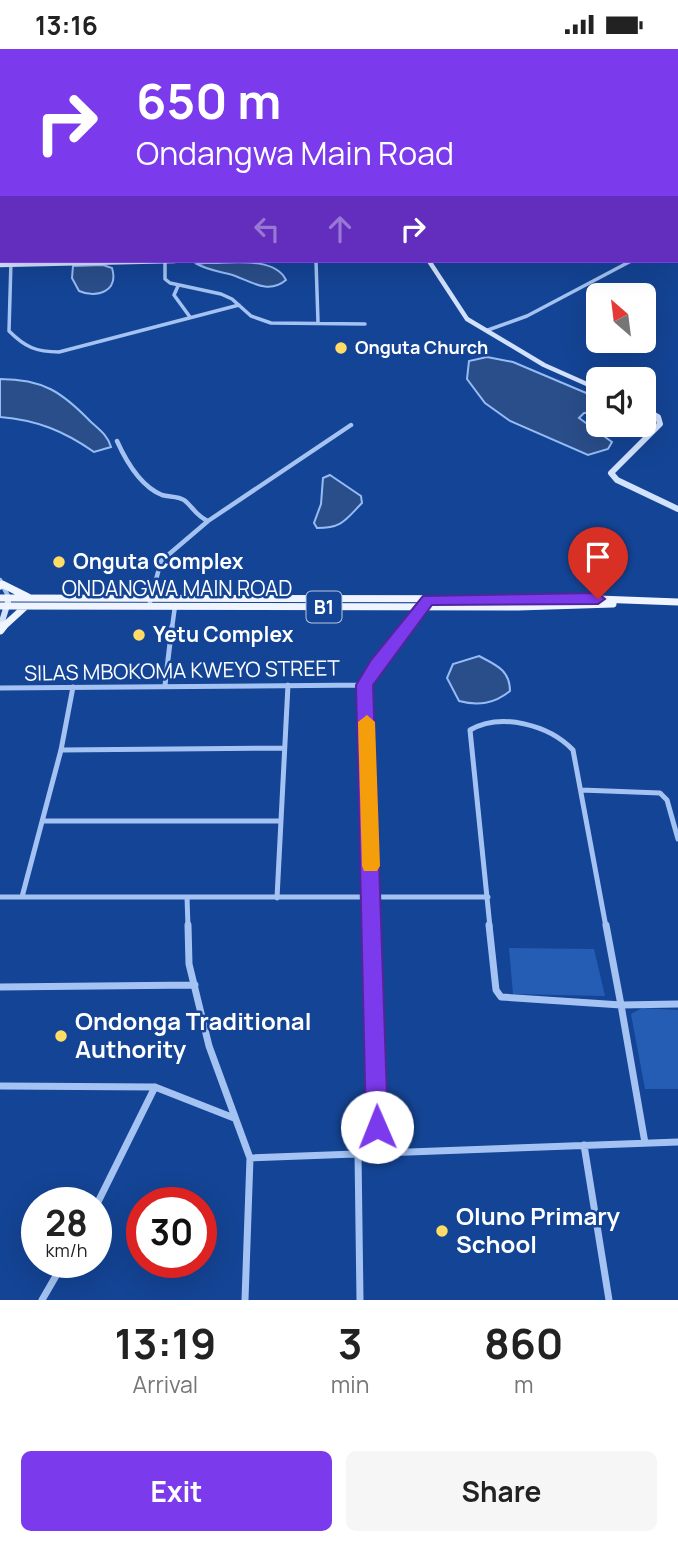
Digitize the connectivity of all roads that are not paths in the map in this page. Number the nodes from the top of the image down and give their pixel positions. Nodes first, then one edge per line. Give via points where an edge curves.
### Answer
1 (10, 263) edge
2 (165, 263) edge
3 (316, 263) edge
4 (430, 263) edge
5 (627, 263) edge
6 (0, 265) edge
7 (178, 286) junction
8 (239, 305) junction
9 (190, 317) junction
10 (318, 323) junction
11 (365, 324) dead end
12 (488, 330) junction
13 (586, 384) edge
14 (351, 425) dead end
15 (648, 437) edge
16 (117, 441) dead end
17 (678, 509) edge
18 (208, 521) junction
19 (1, 583) edge
20 (4, 602) edge
21 (29, 602) junction
22 (250, 602) junction
23 (678, 602) edge
24 (149, 603) junction
25 (426, 603) junction
26 (175, 606) junction
27 (0, 629) edge
28 (165, 685) junction
29 (288, 685) junction
30 (365, 685) junction
31 (73, 687) junction
32 (0, 688) edge
33 (284, 748) junction
34 (61, 750) junction
35 (581, 790) junction
36 (676, 819) edge
37 (43, 821) junction
38 (280, 821) junction
39 (678, 839) edge
40 (0, 897) edge
41 (22, 897) junction
42 (187, 897) junction
43 (372, 897) junction
44 (488, 897) junction
45 (277, 898) junction
46 (195, 985) junction
47 (0, 987) edge
48 (678, 1004) edge
49 (621, 1005) junction
50 (0, 1086) edge
51 (155, 1087) junction
52 (234, 1118) junction
53 (678, 1142) edge
54 (645, 1143) junction
55 (584, 1145) junction
56 (378, 1152) junction
57 (358, 1153) junction
58 (250, 1158) junction
59 (105, 1187) edge
60 (55, 1278) edge
61 (42, 1300) edge
62 (245, 1300) edge
63 (360, 1300) edge
64 (609, 1300) edge

1 - 6 street
1 - 9 street via 9,331 24,346 42,352 59,352
2 - 7 street via 165,279
3 - 10 street
4 - 12 street via 463,315
5 - 12 street via 527,316
7 - 8 street via 214,292
7 - 9 street via 174,295
8 - 9 street
8 - 10 street via 251,316 271,323
10 - 11 street
12 - 13 street via 544,365
14 - 18 street
15 - 17 street via 611,473
16 - 18 street via 145,481 164,496 183,499 197,516
18 - 24 street via 161,561
19 - 20 street
19 - 21 main road
20 - 21 main road, ONDANGWA MAIN ROAD / B1
20 - 27 street
21 - 24 main road, ONDANGWA MAIN ROAD / B1
21 - 27 main road
22 - 24 main road, ONDANGWA MAIN ROAD / B1
22 - 25 main road, ONDANGWA MAIN ROAD / B1
22 - 26 main road, ONDANGWA MAIN ROAD / B1
23 - 25 main road, ONDANGWA MAIN ROAD / B1 via 518,607
24 - 26 main road, ONDANGWA MAIN ROAD / B1
25 - 30 street
26 - 28 street
28 - 29 street, SILAS MBOKOMA KWEYO STREET
28 - 31 street, SILAS MBOKOMA KWEYO STREET
29 - 30 street, SILAS MBOKOMA KWEYO STREET
29 - 33 street
30 - 43 street
31 - 32 street, SILAS MBOKOMA KWEYO STREET
31 - 34 street
33 - 34 street
33 - 38 street
34 - 37 street
35 - 36 street via 660,793
35 - 44 street via 573,750 556,734 519,723 473,726
35 - 49 street
36 - 39 street
37 - 38 street
37 - 41 street
38 - 45 street
40 - 41 street
41 - 42 street
42 - 45 street
42 - 46 street via 188,952
43 - 44 street
43 - 45 street
43 - 56 street
44 - 49 street via 496,990 502,997
46 - 47 street
46 - 52 street via 209,1046
48 - 49 street
49 - 54 street
50 - 51 street
51 - 52 street
51 - 59 street
52 - 58 street
53 - 54 street
54 - 55 street
55 - 56 street
55 - 64 street
56 - 57 street
57 - 58 street
57 - 63 street
58 - 62 street
60 - 61 street

